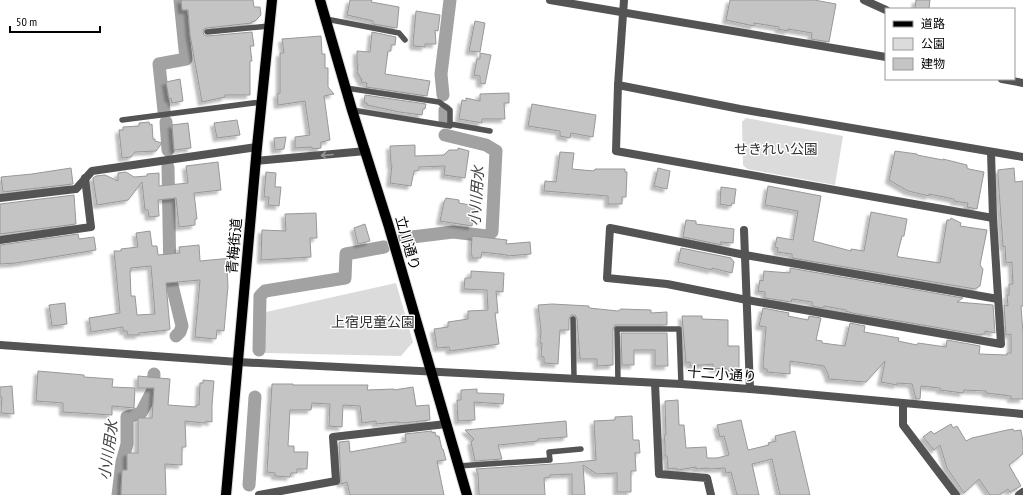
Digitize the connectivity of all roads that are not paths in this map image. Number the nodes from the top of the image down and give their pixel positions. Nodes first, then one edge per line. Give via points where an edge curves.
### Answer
1 (272, 0) edge
2 (320, 0) edge
3 (550, 0) edge
4 (624, 0) edge
5 (864, 0) edge
6 (885, 10) edge
7 (623, 13) junction
8 (326, 19) junction
9 (269, 26) junction
10 (207, 32) dead end
11 (405, 40) dead end
12 (885, 56) edge
13 (1007, 80) edge
14 (1023, 83) edge
15 (618, 85) junction
16 (346, 88) junction
17 (261, 102) junction
18 (352, 110) junction
19 (122, 120) dead end
20 (450, 124) junction
21 (490, 131) dead end
22 (256, 147) junction
23 (366, 151) junction
24 (990, 152) junction
25 (1023, 157) edge
26 (256, 161) junction
27 (85, 178) junction
28 (0, 198) edge
29 (993, 218) junction
30 (744, 230) dead end
31 (0, 240) edge
32 (745, 255) junction
33 (998, 299) junction
34 (747, 300) junction
35 (573, 319) dead end
36 (0, 345) edge
37 (238, 362) junction
38 (430, 371) junction
39 (574, 378) junction
40 (618, 381) junction
41 (655, 383) junction
42 (681, 384) junction
43 (750, 389) junction
44 (903, 404) junction
45 (1023, 414) edge
46 (446, 424) junction
47 (582, 449) dead end
48 (458, 466) junction
49 (1023, 492) edge
50 (226, 495) edge
51 (259, 495) edge
52 (467, 495) edge
53 (711, 495) edge
54 (956, 495) edge
55 (1019, 495) edge

1 - 9 main road, 青梅街道
2 - 8 main road, 立川通り
3 - 7 street
4 - 7 street
5 - 6 street
7 - 12 street
7 - 15 street
8 - 11 lane via 399,33
8 - 16 main road, 立川通り
9 - 10 lane
9 - 17 main road, 青梅街道
13 - 14 street
15 - 24 street
15 - 29 street via 616,151
16 - 18 main road, 立川通り
16 - 20 lane via 439,102 450,110
17 - 19 lane
17 - 22 main road, 青梅街道
18 - 20 lane
18 - 23 main road, 立川通り
20 - 21 lane
22 - 26 main road, 青梅街道
22 - 27 street via 92,171
23 -> 26 street
23 - 38 main road, 立川通り
24 - 25 street
24 - 29 street
26 - 37 main road, 青梅街道
27 - 28 street via 76,189
27 - 31 street via 91,227
29 - 33 street
30 - 32 street
32 - 33 street
32 - 34 street
32 - 34 street via 610,228 607,278 667,284
33 - 34 street via 1001,344
34 - 43 street
35 - 39 lane
36 - 37 street, 十二小通り
37 - 38 street, 十二小通り
37 - 50 main road, 青梅街道
38 - 39 street, 十二小通り
38 - 46 main road, 立川通り
39 - 40 street, 十二小通り
40 - 41 street, 十二小通り
40 - 42 lane via 617,329 679,329
41 - 42 street, 十二小通り
41 - 53 street via 659,474 706,478
42 - 43 street, 十二小通り
43 - 44 street, 十二小通り
44 - 45 street, 十二小通り
44 - 54 street via 903,425
46 - 48 main road, 立川通り
46 - 51 street via 333,437 336,481
47 - 48 lane via 549,452 550,460
48 - 52 main road, 立川通り
49 - 55 street

